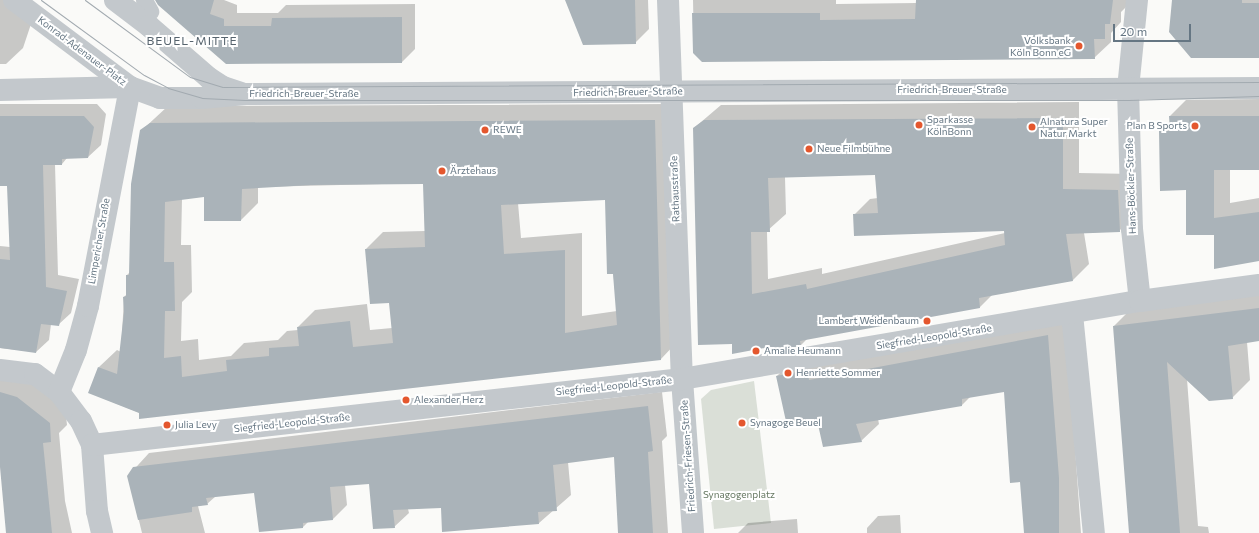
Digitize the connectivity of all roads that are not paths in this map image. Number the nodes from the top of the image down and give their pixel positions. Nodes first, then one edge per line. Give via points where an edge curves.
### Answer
1 (14, 0) edge
2 (115, 0) edge
3 (668, 0) edge
4 (1137, 0) edge
5 (130, 87) junction
6 (1128, 88) junction
7 (1259, 88) edge
8 (0, 90) edge
9 (672, 91) junction
10 (246, 94) junction
11 (1259, 285) edge
12 (1140, 301) junction
13 (1072, 314) junction
14 (0, 370) edge
15 (682, 379) junction
16 (59, 392) junction
17 (92, 446) junction
18 (102, 533) edge
19 (693, 533) edge
20 (1094, 533) edge

1 - 5 street, Konrad-Adenauer-Platz
2 - 10 street via 150,26 209,78 223,87
3 - 9 street, Rathausstraße
4 - 6 street, Hans-Böckler-Straße
5 - 8 street, Friedrich-Breuer-Straße
5 - 10 street, Friedrich-Breuer-Straße via 160,98
5 - 16 street, Limpericher Straße via 88,306 76,350
6 - 7 street, Friedrich-Breuer-Straße
6 - 9 street, Friedrich-Breuer-Straße
6 - 12 street, Hans-Böckler-Straße via 1132,229
9 - 10 street, Friedrich-Breuer-Straße
9 - 15 street, Rathausstraße
11 - 12 street, Siegfried-Leopold-Straße
12 - 13 street, Siegfried-Leopold-Straße
13 - 15 street, Siegfried-Leopold-Straße
13 - 20 street
14 - 16 street via 35,374
15 - 17 street, Siegfried-Leopold-Straße
15 - 19 street, Friedrich-Friesen-Straße
16 - 17 street via 81,421
17 - 18 street via 97,511

